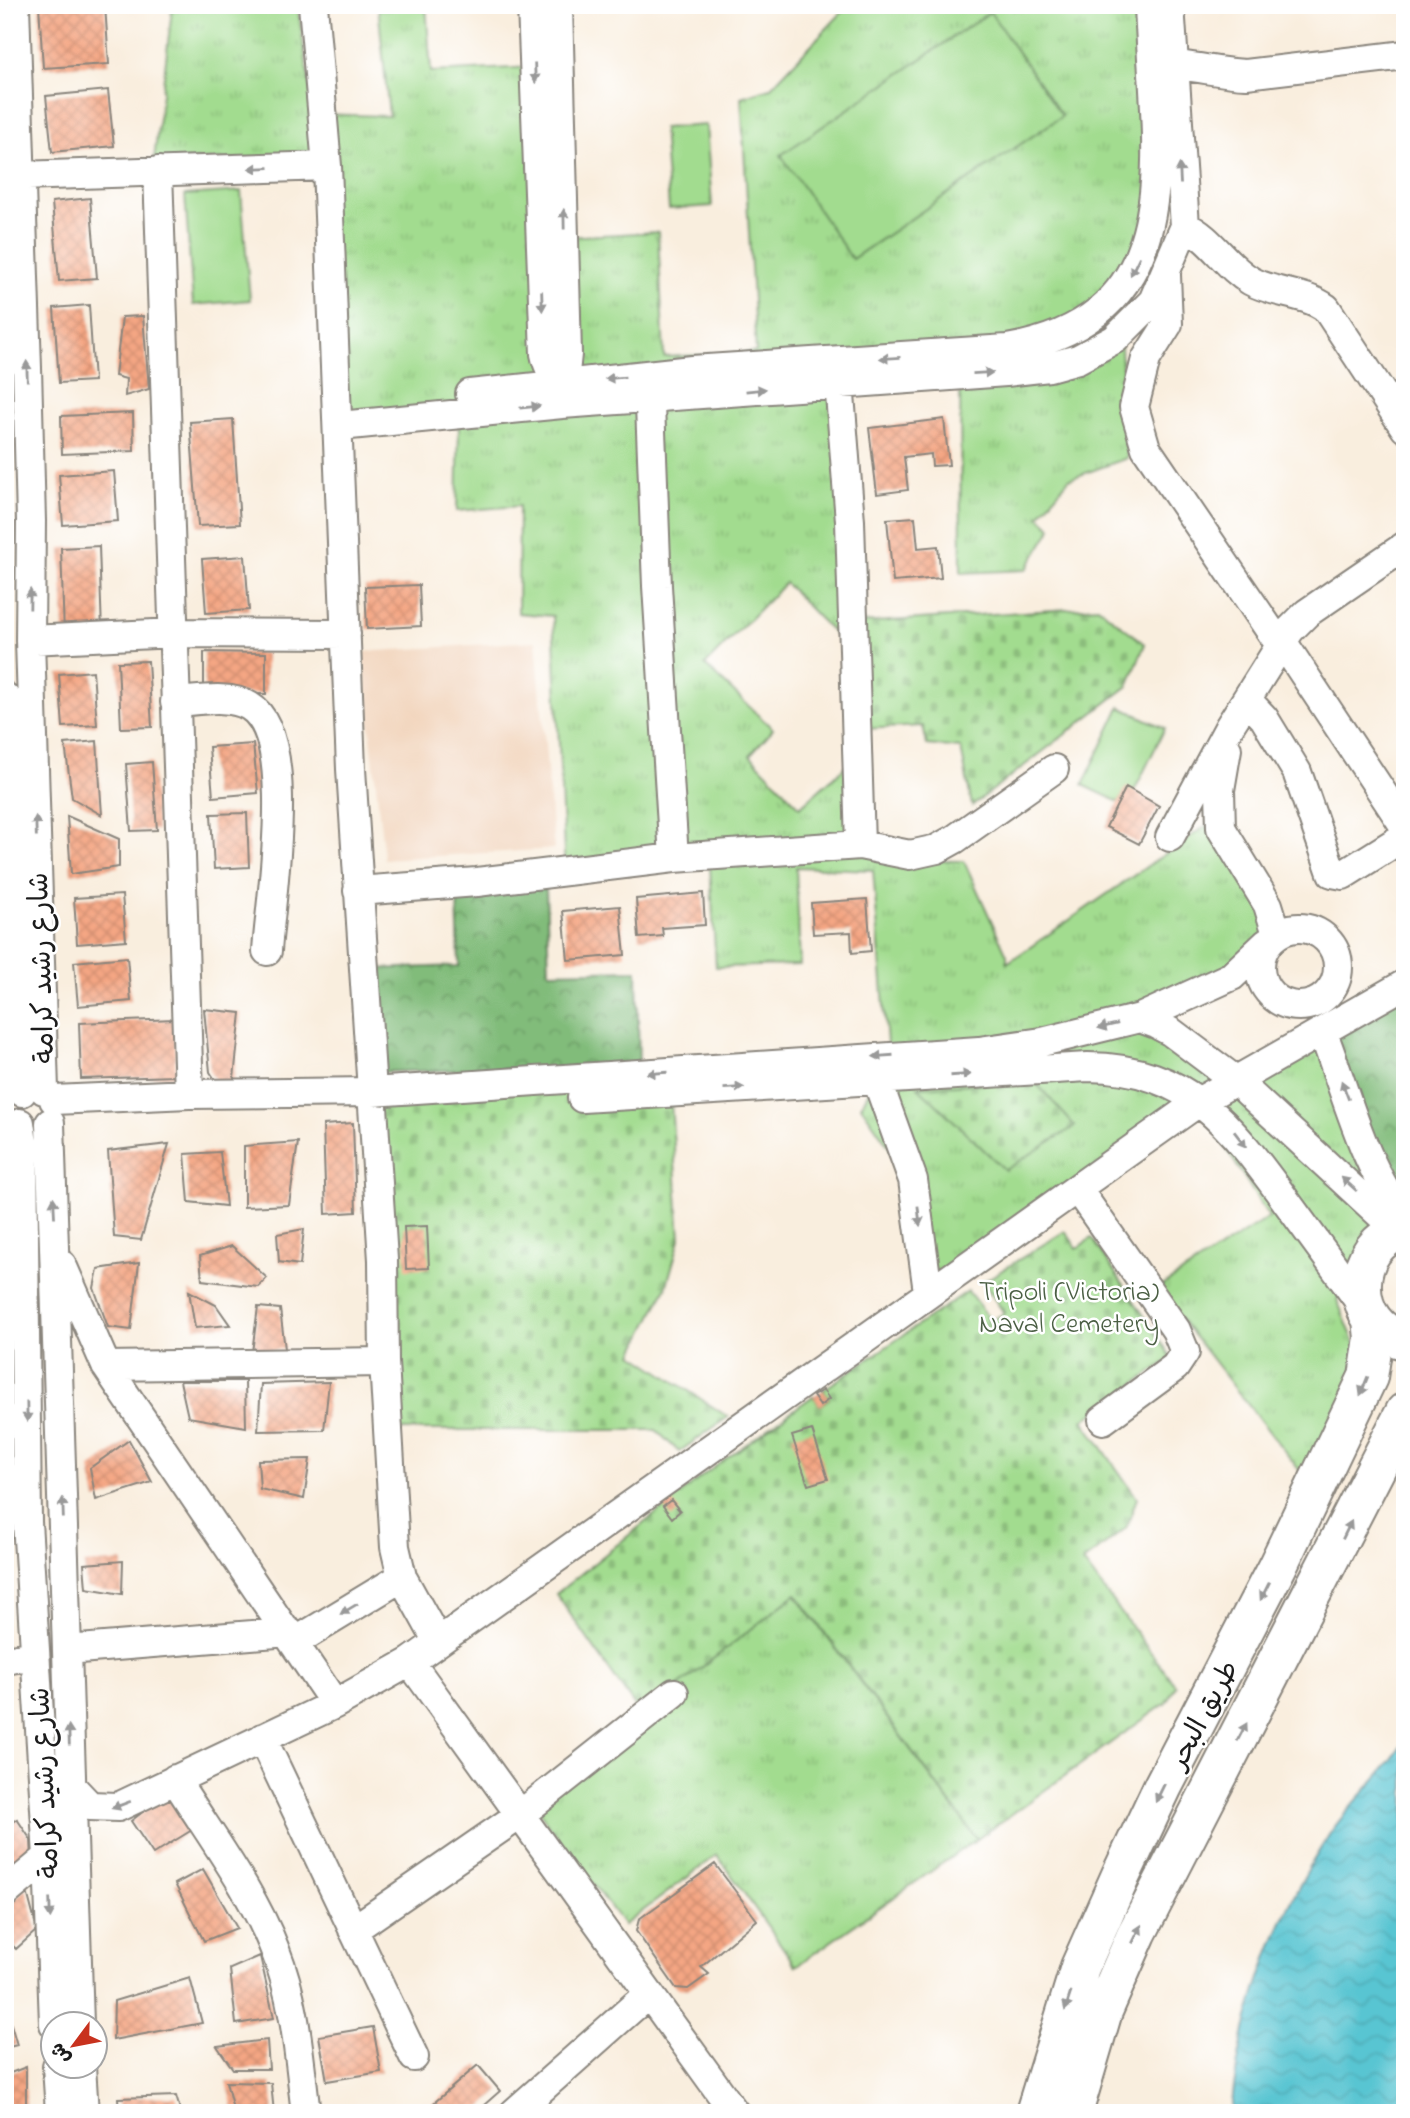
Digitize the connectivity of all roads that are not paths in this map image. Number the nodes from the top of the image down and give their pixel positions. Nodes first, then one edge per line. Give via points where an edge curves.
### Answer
1 (15, 5) edge
2 (313, 5) edge
3 (532, 5) edge
4 (558, 5) edge
5 (1149, 5) edge
6 (1170, 5) edge
7 (1405, 55) edge
8 (1162, 65) junction
9 (327, 166) junction
10 (158, 170) junction
11 (19, 176) junction
12 (1185, 226) junction
13 (1165, 274) junction
14 (841, 371) junction
15 (649, 387) junction
16 (560, 393) junction
17 (339, 419) junction
18 (1405, 428) edge
19 (1405, 546) edge
20 (175, 633) junction
21 (346, 634) junction
22 (30, 640) junction
23 (1281, 643) junction
24 (5, 696) edge
25 (1247, 700) junction
26 (175, 702) junction
27 (1229, 727) junction
28 (1054, 769) dead end
29 (1405, 827) edge
30 (1405, 836) edge
31 (1170, 837) dead end
32 (860, 845) junction
33 (674, 858) junction
34 (358, 891) junction
35 (1272, 939) junction
36 (267, 951) dead end
37 (1232, 976) junction
38 (1405, 985) edge
39 (1268, 990) junction
40 (1183, 1001) junction
41 (1140, 1018) junction
42 (1171, 1032) junction
43 (1323, 1033) junction
44 (877, 1080) junction
45 (1235, 1080) junction
46 (189, 1094) junction
47 (373, 1101) junction
48 (1200, 1101) junction
49 (29, 1106) edge
50 (1078, 1191) junction
51 (1403, 1226) edge
52 (56, 1249) junction
53 (928, 1292) junction
54 (1369, 1314) junction
55 (1405, 1340) edge
56 (384, 1362) junction
57 (106, 1366) junction
58 (1405, 1412) edge
59 (1103, 1420) dead end
60 (16, 1523) edge
61 (402, 1577) junction
62 (292, 1637) junction
63 (438, 1642) junction
64 (67, 1650) junction
65 (35, 1655) junction
66 (5, 1660) edge
67 (410, 1662) junction
68 (674, 1693) dead end
69 (335, 1704) junction
70 (262, 1738) junction
71 (175, 1779) junction
72 (71, 1786) junction
73 (520, 1814) junction
74 (48, 1857) junction
75 (5, 1893) edge
76 (353, 1930) junction
77 (647, 1995) junction
78 (53, 2010) edge
79 (79, 2010) edge
80 (414, 2057) dead end
81 (58, 2080) edge
82 (82, 2080) edge
83 (60, 2113) edge
84 (84, 2113) edge
85 (306, 2113) edge
86 (514, 2113) edge
87 (735, 2113) edge
88 (1035, 2113) edge
89 (1073, 2113) edge

1 - 11 street, شارع رشيد كرامة
2 - 9 street
3 -> 16 street via 545,354
16 -> 4 street via 567,360
5 - 8 street
6 - 8 street
7 - 8 street via 1246,74
12 -> 8 street
8 -> 14 street via 1147,237 1137,266 1104,307 1063,335 1040,343
9 -> 10 street
9 - 17 street
10 - 11 street
10 - 20 street
22 -> 11 street, شارع رشيد كرامة via 31,522
12 - 13 street
12 - 18 street via 1200,233 1250,280 1313,301 1331,312
14 -> 13 street via 1006,372 1078,359 1115,339 1140,317
13 - 23 street via 1168,324 1146,359 1134,407 1146,448
14 - 15 street
14 - 32 street
15 - 16 street
15 - 33 street
16 - 17 street
17 - 21 street
19 - 23 street via 1307,613
20 - 21 street
20 - 22 street
20 - 26 street
21 - 34 street
49 -> 22 street, شارع رشيد كرامة
23 - 25 street
23 - 29 street
24 - 49 street, شارع رشيد كرامة
25 - 27 street
25 - 30 street via 1264,718 1297,772 1332,873 1343,875
26 - 36 street via 234,701 250,706 271,734 279,790
26 - 46 street
27 - 31 street
27 - 35 street via 1220,790 1221,828 1268,905
28 - 32 street via 937,849 910,855
32 - 33 street
33 - 34 street
34 - 47 street
35 - 37 street
35 - 39 street via 1260,962
35 - 39 street via 1290,929 1317,932 1336,953 1338,967 1329,992 1305,1006 1291,1005
37 - 39 street
37 - 40 street
38 - 43 street
40 - 41 street
40 - 42 street
41 - 42 street
41 -> 47 street via 1042,1042 979,1051
42 - 45 street
43 - 45 street
51 -> 43 street via 1375,1171
47 -> 44 street
44 -> 48 street via 1116,1067 1142,1073
44 -> 53 street via 913,1180
45 - 48 street
51 -> 45 street
46 - 47 street
46 - 49 street
47 - 49 street
47 - 56 street
48 - 50 street
48 -> 54 street via 1234,1131
52 -> 49 street, شارع رشيد كرامة
49 -> 60 street, شارع رشيد كرامة via 23,1144
50 - 53 street
50 - 59 street via 1176,1330 1185,1352 1175,1367
51 - 54 highway, طريق البحر via 1384,1238 1365,1262 1361,1293
52 - 57 street
64 -> 52 street, شارع رشيد كرامة
53 - 63 street
54 - 55 highway via 1384,1332
54 -> 88 highway, طريق البحر via 1374,1338 1368,1377 1278,1567 1121,1875 1080,1967
56 - 57 street
56 - 61 street via 395,1547
57 - 62 street
89 -> 58 highway, طريق البحر via 1103,2011 1137,1933
60 - 65 street, شارع رشيد كرامة
61 -> 62 street
61 - 63 street
62 - 64 street
62 - 69 street
63 - 67 street
72 -> 64 street, شارع رشيد كرامة
65 - 66 street
65 - 74 street, شارع رشيد كرامة
67 - 69 street
67 - 73 street
68 - 73 street
69 - 70 street
70 - 71 street
70 - 76 street
71 -> 72 street via 109,1809 82,1801
71 - 85 street via 275,1949 293,2014
72 - 79 street, شارع رشيد كرامة
73 - 76 street
73 - 77 street
74 - 75 street
74 -> 78 street, شارع رشيد كرامة
76 - 80 street
77 - 86 street
77 - 87 street
81 - 83 street
82 - 84 street

